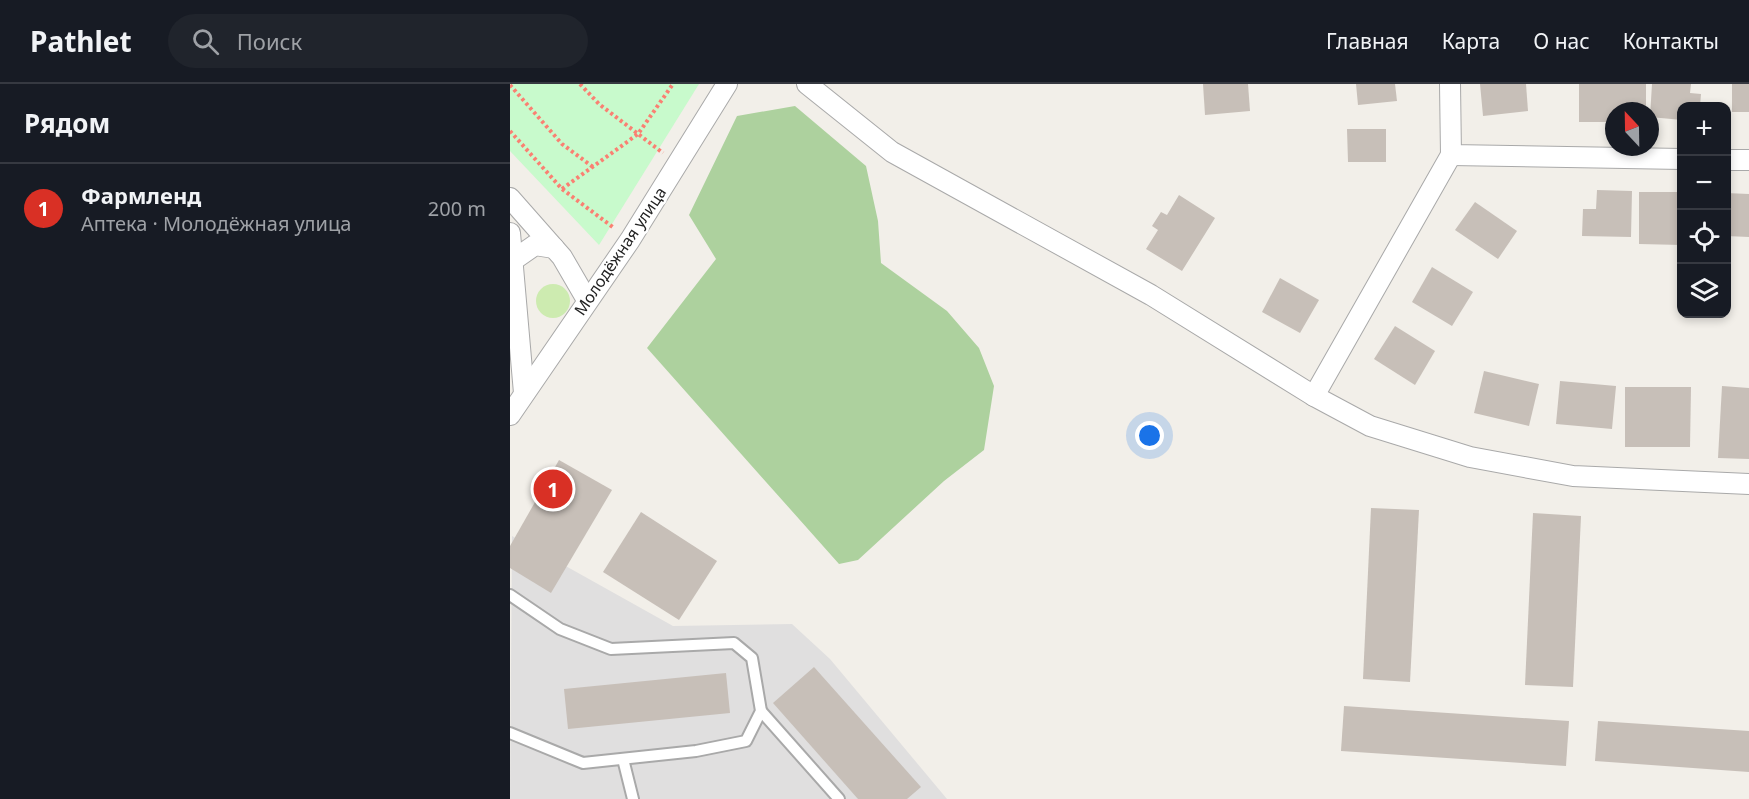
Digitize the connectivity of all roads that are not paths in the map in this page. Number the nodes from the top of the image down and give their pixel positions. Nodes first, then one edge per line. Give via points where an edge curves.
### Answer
1 (727, 84) edge
2 (807, 84) edge
3 (1450, 84) edge
4 (1451, 154) junction
5 (1677, 159) edge
6 (1731, 160) edge
7 (1749, 160) edge
8 (510, 198) edge
9 (510, 233) edge
10 (554, 248) junction
11 (512, 261) junction
12 (587, 300) junction
13 (518, 330) junction
14 (555, 347) junction
15 (524, 393) junction
16 (1314, 396) junction
17 (510, 415) edge
18 (1749, 484) edge
19 (510, 595) edge
20 (761, 711) junction
21 (510, 733) edge
22 (623, 759) junction
23 (633, 799) edge
24 (839, 799) edge

1 - 12 street, Молодёжная улица via 630,240
2 - 16 street via 892,152 1151,295
3 - 4 street
4 - 5 street
4 - 16 street
6 - 7 street
8 - 10 street
9 - 11 street
10 - 11 street via 535,246
10 - 12 street
11 - 13 street
12 - 14 street, Молодёжная улица
13 - 14 street via 531,348
13 - 15 street
14 - 15 street, Молодёжная улица
15 - 17 street, Молодёжная улица
16 - 18 street via 1370,426 1470,457 1573,476
19 - 20 lane via 560,629 611,649 734,643 752,658
20 - 22 lane via 746,741
20 - 24 lane
21 - 22 lane via 582,763
22 - 23 lane

